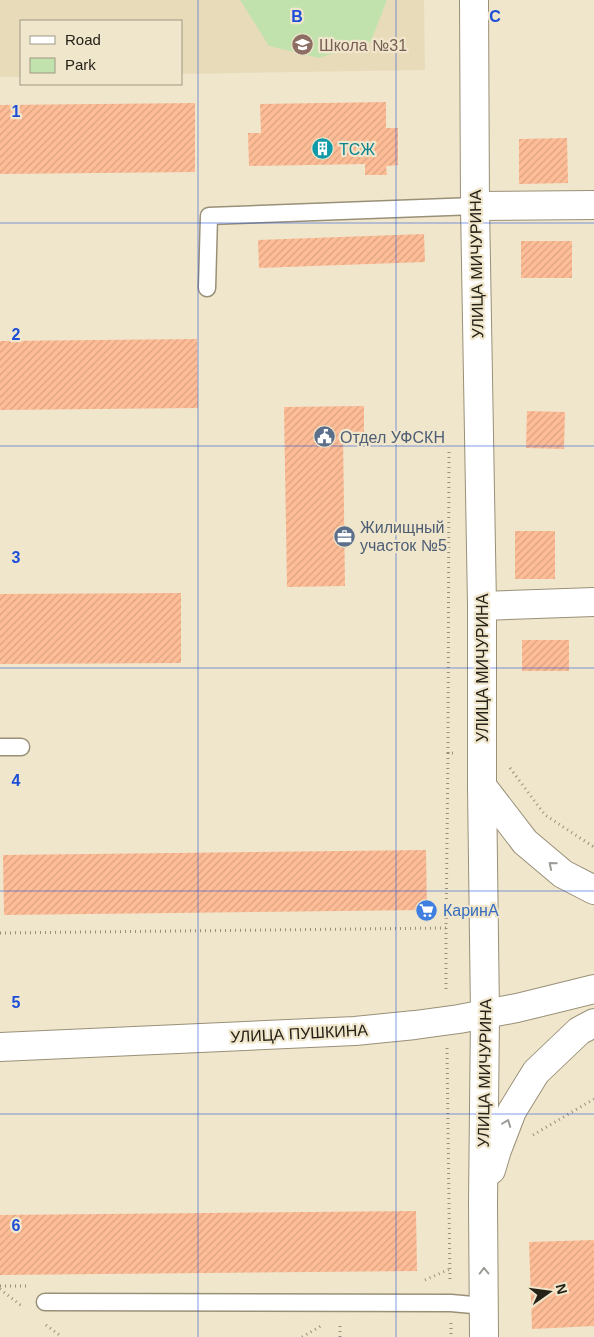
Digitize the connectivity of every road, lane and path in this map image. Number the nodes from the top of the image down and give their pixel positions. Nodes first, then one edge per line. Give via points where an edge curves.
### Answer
1 (474, 0) edge
2 (475, 206) junction
3 (594, 206) edge
4 (207, 288) dead end
5 (594, 602) edge
6 (482, 606) junction
7 (0, 747) edge
8 (21, 747) dead end
9 (482, 753) junction
10 (482, 786) junction
11 (594, 848) edge
12 (594, 890) edge
13 (446, 928) junction
14 (0, 932) edge
15 (594, 989) edge
16 (485, 1014) junction
17 (446, 1021) junction
18 (594, 1023) edge
19 (0, 1048) edge
20 (594, 1099) edge
21 (532, 1136) dead end
22 (482, 1203) junction
23 (45, 1302) dead end
24 (450, 1303) junction
25 (484, 1306) junction
26 (451, 1337) edge
27 (484, 1337) edge

1 - 2 street, УЛИЦА МИЧУРИНА
2 - 3 street
2 - 4 lane via 209,216
2 - 6 street, УЛИЦА МИЧУРИНА
5 - 6 street
6 - 9 street, УЛИЦА МИЧУРИНА
7 - 8 lane
9 - 10 street, УЛИЦА МИЧУРИНА
9 - 11 path via 499,754 546,816
9 - 13 path via 448,753
12 -> 10 street via 563,874 525,842
10 - 16 street, УЛИЦА МИЧУРИНА
13 - 14 path
13 - 17 path
15 - 16 street, УЛИЦА ПУШКИНА
16 - 17 street, УЛИЦА ПУШКИНА
16 - 22 street, УЛИЦА МИЧУРИНА
17 - 19 street, УЛИЦА ПУШКИНА via 355,1030
17 - 24 path
22 -> 18 street via 512,1111 536,1072 579,1031
20 - 21 path
25 -> 22 street, УЛИЦА МИЧУРИНА
23 - 24 lane
24 - 25 lane
24 - 26 path
25 - 27 street, УЛИЦА МИЧУРИНА

